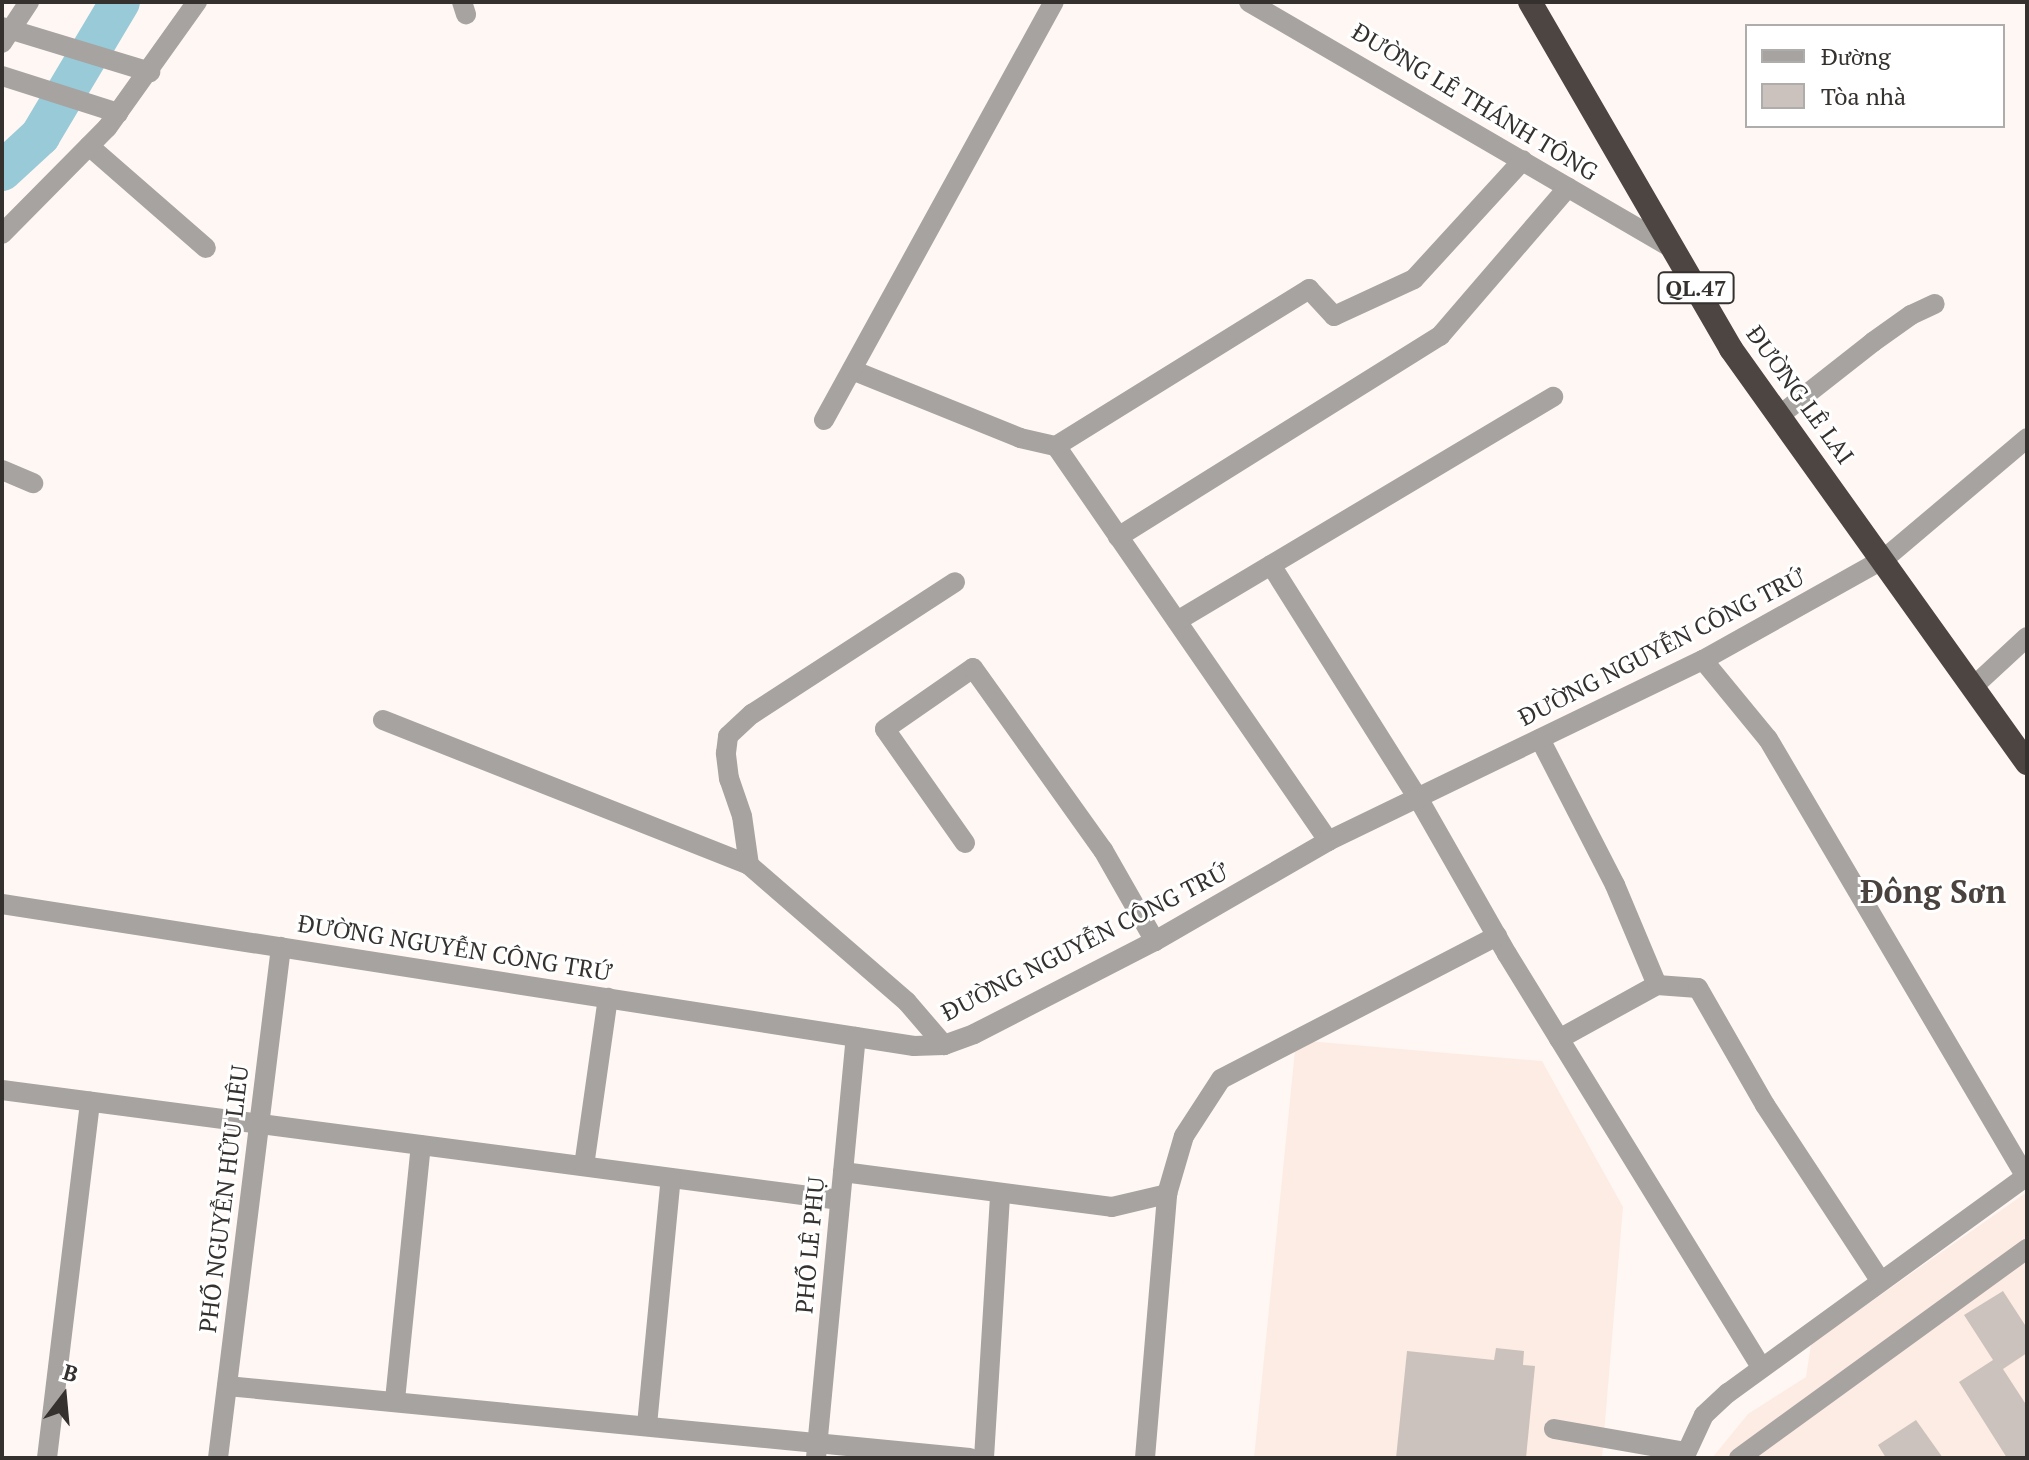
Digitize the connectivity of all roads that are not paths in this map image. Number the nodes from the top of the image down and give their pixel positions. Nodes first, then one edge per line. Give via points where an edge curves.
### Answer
1 (29, 2) edge
2 (197, 2) edge
3 (1054, 2) edge
4 (1249, 2) edge
5 (1530, 2) edge
6 (5, 33) edge
7 (150, 72) junction
8 (8, 78) edge
9 (118, 113) junction
10 (89, 146) junction
11 (1523, 160) junction
12 (1568, 187) junction
13 (2, 234) edge
14 (206, 248) dead end
15 (1673, 249) junction
16 (1935, 304) dead end
17 (852, 370) junction
18 (1553, 397) dead end
19 (1779, 416) junction
20 (824, 420) dead end
21 (2027, 438) edge
22 (1056, 446) junction
23 (2, 470) edge
24 (33, 483) dead end
25 (1118, 537) junction
26 (1884, 559) junction
27 (1271, 565) junction
28 (955, 582) dead end
29 (1177, 621) junction
30 (2027, 637) edge
31 (1703, 660) junction
32 (1974, 686) junction
33 (383, 720) dead end
34 (1540, 739) junction
35 (2027, 763) edge
36 (1418, 798) junction
37 (1328, 841) junction
38 (965, 843) dead end
39 (749, 865) junction
40 (2, 904) edge
41 (1497, 936) junction
42 (1155, 941) junction
43 (281, 947) junction
44 (1657, 985) junction
45 (608, 998) junction
46 (856, 1037) junction
47 (1559, 1039) junction
48 (944, 1045) junction
49 (2, 1090) edge
50 (90, 1102) junction
51 (259, 1124) junction
52 (421, 1145) junction
53 (584, 1166) junction
54 (843, 1172) junction
55 (2026, 1176) edge
56 (671, 1178) junction
57 (1000, 1193) junction
58 (1167, 1194) junction
59 (840, 1200) junction
60 (2027, 1249) edge
61 (1880, 1280) junction
62 (1762, 1368) junction
63 (227, 1386) junction
64 (395, 1400) junction
65 (647, 1425) junction
66 (1554, 1429) dead end
67 (817, 1450) edge
68 (1685, 1455) edge
69 (47, 1458) edge
70 (218, 1458) edge
71 (970, 1458) edge
72 (984, 1458) edge
73 (1145, 1458) edge
74 (1739, 1458) edge

1 - 6 street
2 - 7 street
3 - 17 street
4 - 11 street, ĐƯỜNG LÊ THÁNH TÔNG
5 - 15 highway, ĐƯỜNG LÊ LAI / QL.47
6 - 7 street
7 - 9 street
8 - 9 street
9 - 10 street
10 - 13 street
10 - 14 street
11 - 12 street, ĐƯỜNG LÊ THÁNH TÔNG
11 - 22 street via 1414,279 1334,316 1309,289
12 - 15 street, ĐƯỜNG LÊ THÁNH TÔNG
12 - 25 street via 1440,336
15 - 19 highway, ĐƯỜNG LÊ LAI / QL.47 via 1731,349
16 - 19 street via 1911,315
17 - 20 street
17 - 22 street via 1020,438
18 - 27 street
19 - 26 highway, ĐƯỜNG LÊ LAI / QL.47
21 - 26 street, ĐƯỜNG NGUYỄN CÔNG TRỨ
22 - 25 street
23 - 24 street
25 - 29 street
26 - 31 street, ĐƯỜNG NGUYỄN CÔNG TRỨ
26 - 32 highway, ĐƯỜNG LÊ LAI / QL.47
27 - 29 street
27 - 36 street
28 - 39 street via 752,714 728,736 729,779 742,816
29 - 37 street
30 - 32 street
31 - 34 street, ĐƯỜNG NGUYỄN CÔNG TRỨ
31 - 55 street via 1768,739
32 - 35 highway, ĐƯỜNG LÊ LAI / QL.47
33 - 39 street
34 - 36 street, ĐƯỜNG NGUYỄN CÔNG TRỨ
34 - 44 street via 1615,885
36 - 37 street, ĐƯỜNG NGUYỄN CÔNG TRỨ
36 - 41 street
37 - 42 street, ĐƯỜNG NGUYỄN CÔNG TRỨ
38 - 42 street via 885,729 973,668 1103,850
39 - 48 street via 907,1002
40 - 43 street, ĐƯỜNG NGUYỄN CÔNG TRỨ
41 - 47 street
41 - 58 street via 1221,1079 1184,1136
42 - 48 street, ĐƯỜNG NGUYỄN CÔNG TRỨ
43 - 45 street, ĐƯỜNG NGUYỄN CÔNG TRỨ
43 - 51 street, PHỐ NGUYỄN HỮU LIÊU
44 - 47 street
44 - 61 street via 1698,988 1765,1105
45 - 46 street, ĐƯỜNG NGUYỄN CÔNG TRỨ
45 - 53 street
46 - 48 street, ĐƯỜNG NGUYỄN CÔNG TRỨ
46 - 54 street, PHỐ LÊ PHỤ
47 - 62 street
49 - 50 street
50 - 51 street
50 - 69 street
51 - 52 street
51 - 63 street, PHỐ NGUYỄN HỮU LIÊU
52 - 53 street
52 - 64 street
53 - 56 street
54 - 57 street
54 - 59 street, PHỐ LÊ PHỤ
55 - 61 street
56 - 59 street
56 - 65 street
57 - 58 street via 1112,1207
57 - 72 street
58 - 73 street
59 - 67 street, PHỐ LÊ PHỤ
60 - 74 street
61 - 62 street
62 - 68 street via 1704,1415
63 - 64 street
63 - 70 street, PHỐ NGUYỄN HỮU LIÊU
64 - 65 street
65 - 67 street
66 - 68 street
67 - 71 street

